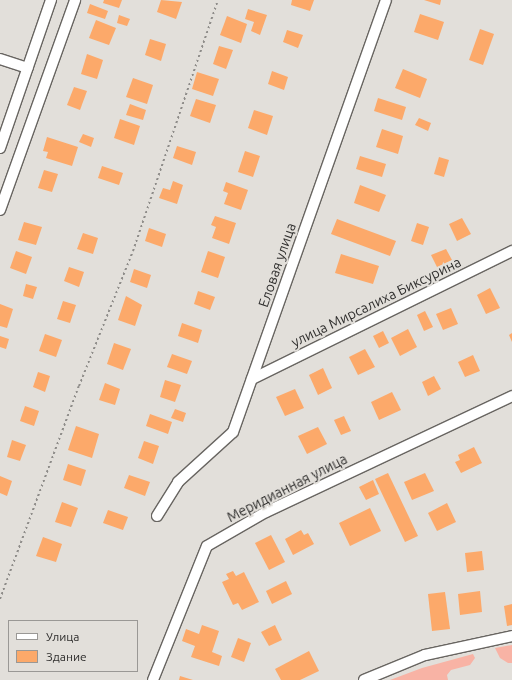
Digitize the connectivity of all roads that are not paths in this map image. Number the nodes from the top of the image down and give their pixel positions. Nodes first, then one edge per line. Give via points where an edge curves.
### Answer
1 (51, 0) edge
2 (75, 0) edge
3 (386, 0) edge
4 (0, 59) edge
5 (28, 68) junction
6 (0, 148) edge
7 (0, 210) edge
8 (512, 251) edge
9 (252, 379) junction
10 (512, 396) edge
11 (157, 516) dead end
12 (512, 636) edge
13 (153, 680) edge
14 (364, 680) edge

1 - 5 street
2 - 7 street
3 - 9 street, Еловая улица
4 - 5 street
5 - 6 street
8 - 9 street, улица Мирсалиха Биксурина
9 - 11 street, Еловая улица via 234,432 178,482
10 - 13 street, Меридианная улица via 266,512 207,546
12 - 14 street via 425,655

